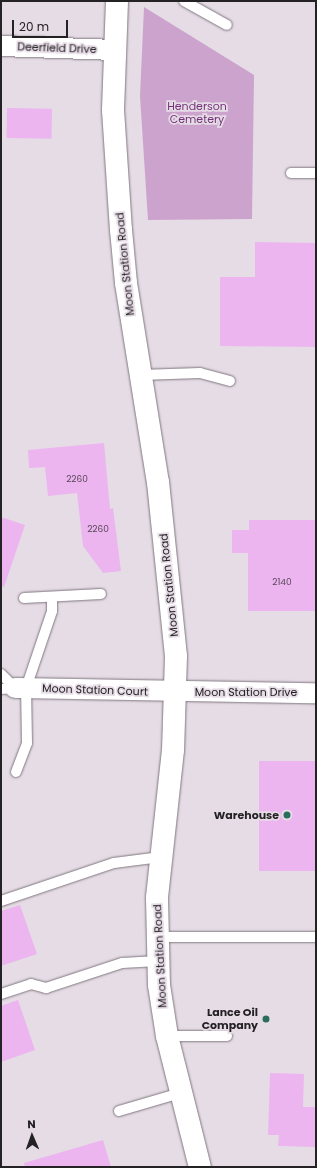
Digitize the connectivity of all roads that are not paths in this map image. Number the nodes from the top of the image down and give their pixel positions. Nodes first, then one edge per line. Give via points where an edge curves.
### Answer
1 (117, 1) edge
2 (184, 1) edge
3 (227, 25) dead end
4 (1, 46) edge
5 (113, 50) junction
6 (291, 173) dead end
7 (316, 173) edge
8 (140, 375) junction
9 (230, 381) dead end
10 (101, 594) dead end
11 (24, 598) dead end
12 (52, 598) junction
13 (11, 685) edge
14 (176, 692) junction
15 (316, 693) edge
16 (16, 772) dead end
17 (161, 857) junction
18 (1, 901) edge
19 (157, 937) junction
20 (316, 937) edge
21 (158, 961) junction
22 (1, 994) edge
23 (167, 1036) junction
24 (228, 1036) dead end
25 (180, 1094) junction
26 (118, 1111) dead end
27 (200, 1167) edge

1 - 5 street, Moon Station Road
2 - 3 lane
4 - 5 street, Deerfield Drive
5 - 8 street, Moon Station Road via 113,110 121,230
6 - 7 lane
8 - 9 lane via 200,373
8 - 14 street, Moon Station Road via 158,482 168,569 176,656
10 - 12 lane
11 - 12 lane
12 - 13 lane via 52,611
13 - 14 street, Moon Station Court
13 - 16 lane via 27,742
14 - 15 street, Moon Station Drive
14 - 17 street, Moon Station Road via 173,750
17 - 18 lane via 114,863
17 - 19 street, Moon Station Road
19 - 20 lane
19 - 21 street, Moon Station Road
21 - 22 lane via 122,963 46,988 31,984
21 - 23 street, Moon Station Road
23 - 24 lane
23 - 25 street, Moon Station Road
25 - 26 lane
25 - 27 street, Moon Station Road

